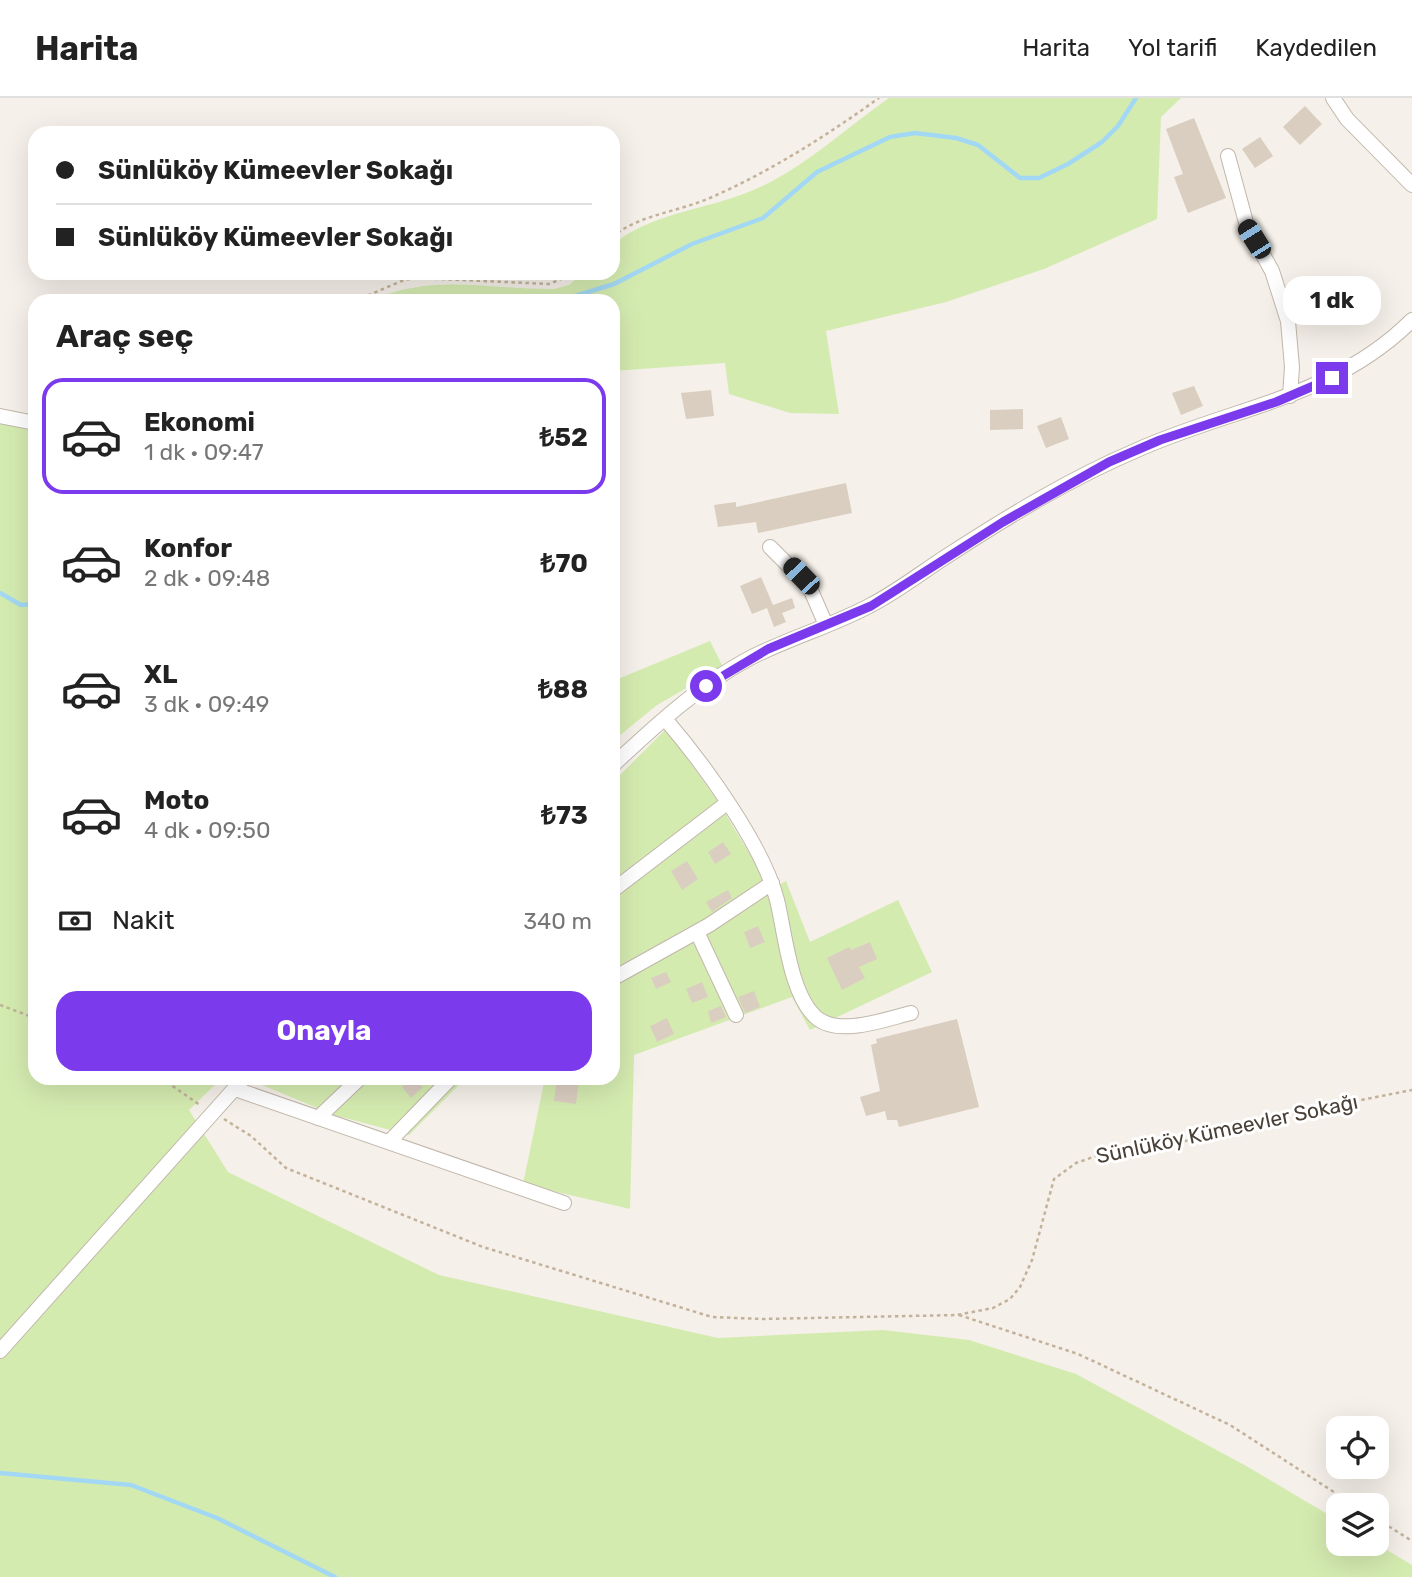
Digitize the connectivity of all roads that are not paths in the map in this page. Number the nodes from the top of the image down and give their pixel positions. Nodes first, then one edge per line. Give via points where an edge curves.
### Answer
1 (1333, 98) edge
2 (1228, 156) dead end
3 (1412, 185) edge
4 (1412, 320) edge
5 (1290, 396) junction
6 (0, 416) edge
7 (28, 422) edge
8 (770, 547) dead end
9 (826, 625) junction
10 (666, 720) junction
11 (620, 759) edge
12 (727, 803) junction
13 (772, 883) junction
14 (620, 885) edge
15 (697, 932) junction
16 (620, 975) edge
17 (911, 1013) dead end
18 (736, 1015) dead end
19 (238, 1085) edge
20 (244, 1085) edge
21 (353, 1085) edge
22 (444, 1085) edge
23 (318, 1118) junction
24 (389, 1142) junction
25 (564, 1203) dead end
26 (0, 1351) edge

1 - 3 street via 1347,119
2 - 5 street via 1247,226 1272,271 1285,312 1291,341
4 - 5 street via 1373,355
5 - 9 street via 1109,462 1003,522 871,606
6 - 7 street
8 - 9 street via 809,586
9 - 10 street via 725,673
10 - 11 street
10 - 12 street
12 - 13 street
12 - 14 street
13 - 15 street
13 - 17 street via 789,957 813,1014 827,1023 850,1025
15 - 16 street
15 - 18 street
19 - 26 street
20 - 23 street
21 - 23 street
22 - 24 street
23 - 24 street
24 - 25 street

